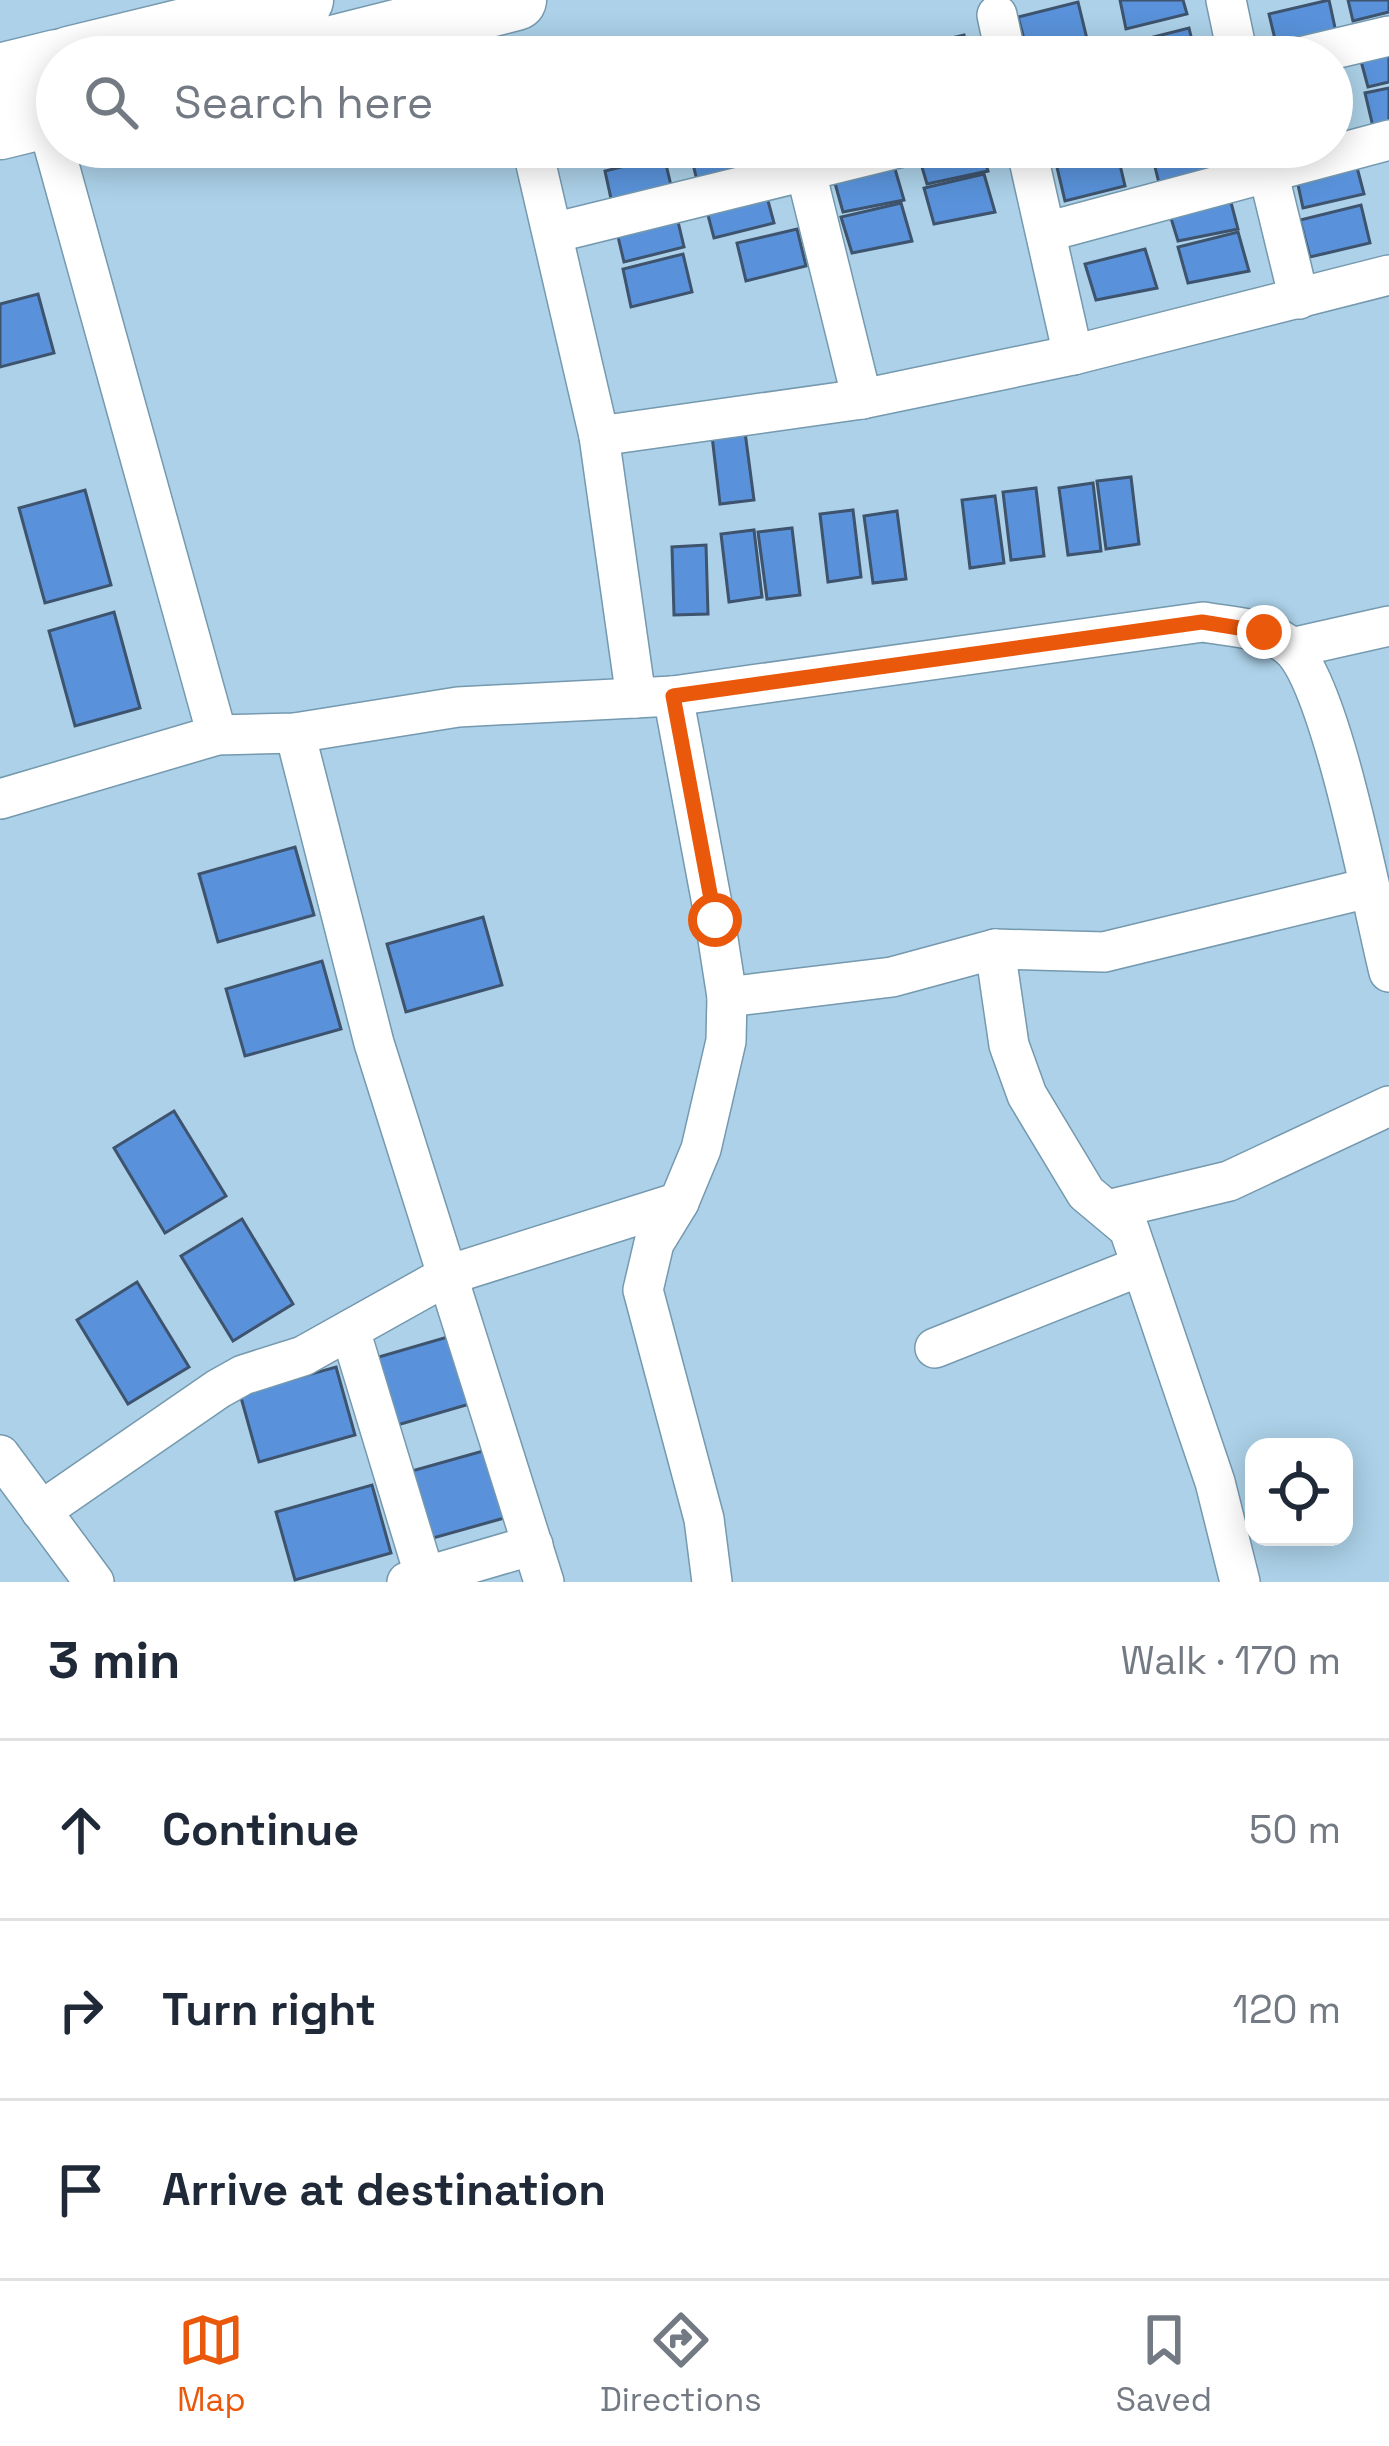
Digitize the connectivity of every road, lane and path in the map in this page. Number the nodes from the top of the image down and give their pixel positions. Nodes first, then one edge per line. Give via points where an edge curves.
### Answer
1 (303, 0) edge
2 (516, 0) edge
3 (1226, 0) edge
4 (997, 15) dead end
5 (155, 36) edge
6 (373, 36) edge
7 (1002, 36) edge
8 (1234, 36) edge
9 (1389, 36) edge
10 (1353, 44) edge
11 (36, 65) edge
12 (0, 74) edge
13 (1389, 140) edge
14 (1353, 146) edge
15 (48, 168) edge
16 (537, 168) edge
17 (774, 168) edge
18 (804, 168) edge
19 (1031, 168) edge
20 (1238, 168) edge
21 (1267, 168) edge
22 (553, 232) junction
23 (1046, 232) junction
24 (1389, 275) edge
25 (1299, 299) junction
26 (1073, 356) junction
27 (862, 399) junction
28 (599, 436) junction
29 (1389, 626) edge
30 (1291, 648) junction
31 (654, 697) junction
32 (295, 733) junction
33 (217, 735) junction
34 (0, 799) edge
35 (1368, 888) junction
36 (995, 949) junction
37 (1389, 972) edge
38 (727, 997) junction
39 (1389, 1106) edge
40 (680, 1202) junction
41 (1108, 1210) junction
42 (1142, 1266) junction
43 (448, 1275) junction
44 (350, 1330) junction
45 (935, 1348) dead end
46 (0, 1455) edge
47 (40, 1511) junction
48 (539, 1563) edge
49 (433, 1577) edge
50 (94, 1582) edge
51 (712, 1582) edge
52 (1240, 1582) edge

1 - 5 main road
2 - 6 main road
3 - 8 street
4 - 7 street
9 - 10 street
11 - 12 main road
13 - 14 street
15 - 33 street
16 - 22 street
17 - 22 street
18 - 27 street
19 - 23 street
20 - 23 street
21 - 25 street
22 - 28 street
23 - 26 street
24 - 25 street
25 - 26 street
26 - 27 street
27 - 28 street
28 - 31 street
29 - 30 street
30 - 31 street via 1264,632 1202,622
30 - 35 street via 1329,721
31 - 32 street via 458,706
31 - 38 street
32 - 33 street
32 - 43 street via 374,1043
33 - 34 street
35 - 36 street via 1104,952
35 - 37 street
36 - 38 street via 892,977
36 - 41 street via 1009,1045 1027,1095 1086,1193
38 - 40 street via 718,1084
39 - 41 street via 1229,1181
40 - 43 street
40 - 51 street via 654,1243 643,1290 704,1520
41 - 42 street via 1129,1229
42 - 45 street
42 - 52 street
43 - 44 street
43 - 48 street
44 - 47 street via 230,1382
44 - 49 street
46 - 47 street
47 - 50 street
48 - 49 street

